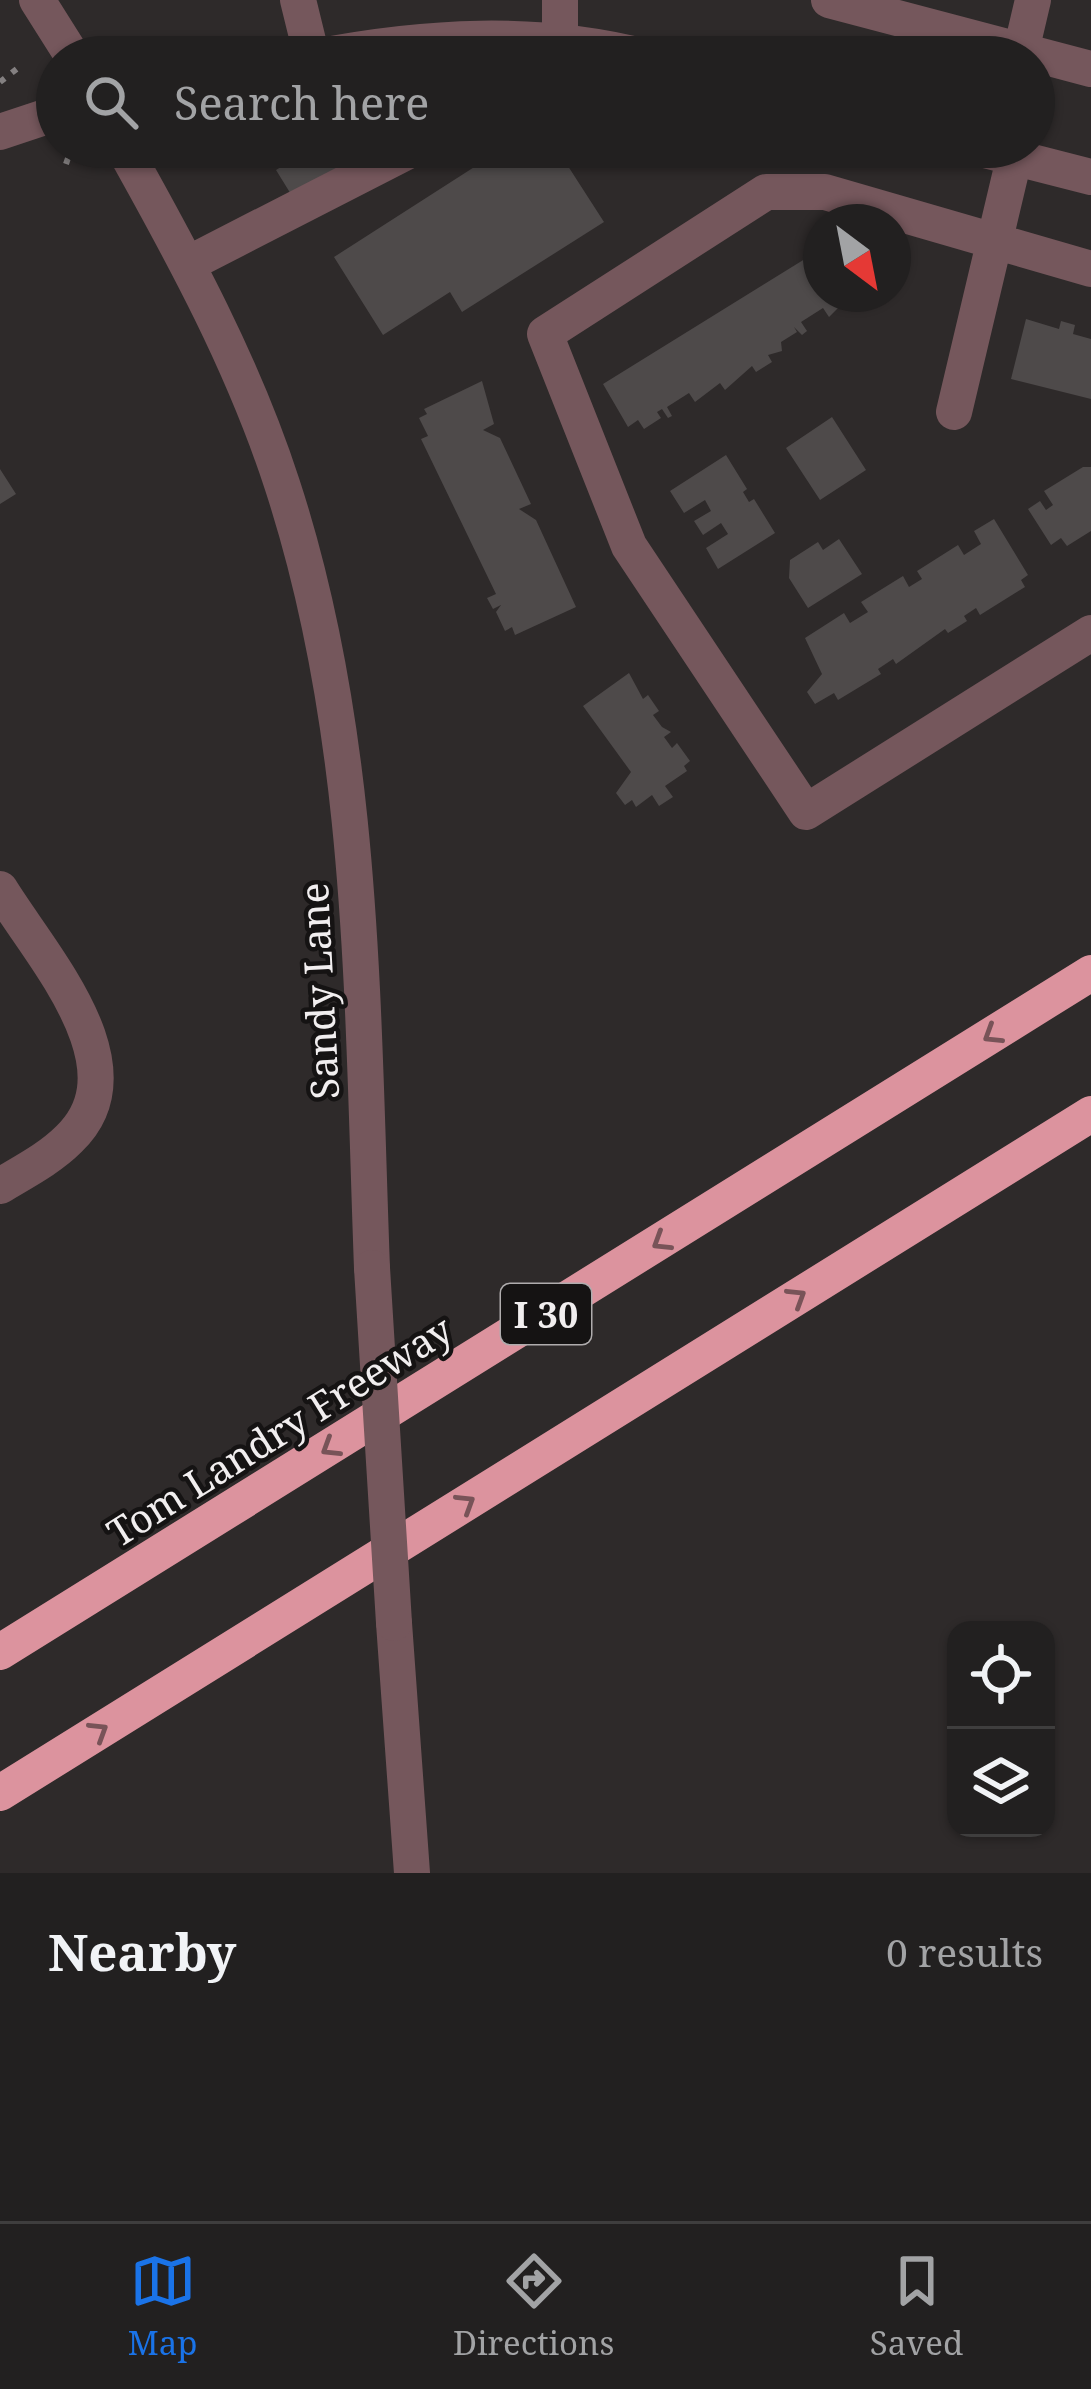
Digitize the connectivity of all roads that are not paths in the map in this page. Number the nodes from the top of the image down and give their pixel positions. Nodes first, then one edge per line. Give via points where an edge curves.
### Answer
1 (37, 0) edge
2 (298, 0) edge
3 (560, 0) edge
4 (829, 0) edge
5 (1033, 0) edge
6 (60, 36) edge
7 (307, 36) edge
8 (560, 36) edge
9 (965, 36) edge
10 (1025, 36) edge
11 (1055, 60) edge
12 (1091, 69) edge
13 (36, 120) edge
14 (0, 132) edge
15 (135, 168) edge
16 (375, 168) edge
17 (1012, 168) edge
18 (1052, 168) edge
19 (1091, 177) edge
20 (995, 240) junction
21 (188, 264) junction
22 (1091, 269) edge
23 (954, 412) dead end
24 (1091, 633) edge
25 (0, 889) edge
26 (1091, 973) edge
27 (1091, 1114) edge
28 (0, 1186) edge
29 (0, 1652) edge
30 (0, 1793) edge
31 (412, 1873) edge

1 - 6 street
2 - 7 street
3 - 8 street
4 - 9 street
5 - 10 street
11 - 12 street
13 - 14 street
15 - 21 street, Sandy Lane
16 - 21 street
17 - 20 street
18 - 19 street
20 - 22 street
20 - 23 street
20 - 24 street via 825,192 766,192 545,334 629,546 806,812
21 - 31 street, Sandy Lane, bridge via 282,484 344,753 364,981 372,1268
25 - 28 street via 91,1036 100,1076 93,1106 71,1138
26 -> 29 highway, Tom Landry Freeway / I 30
30 -> 27 highway

